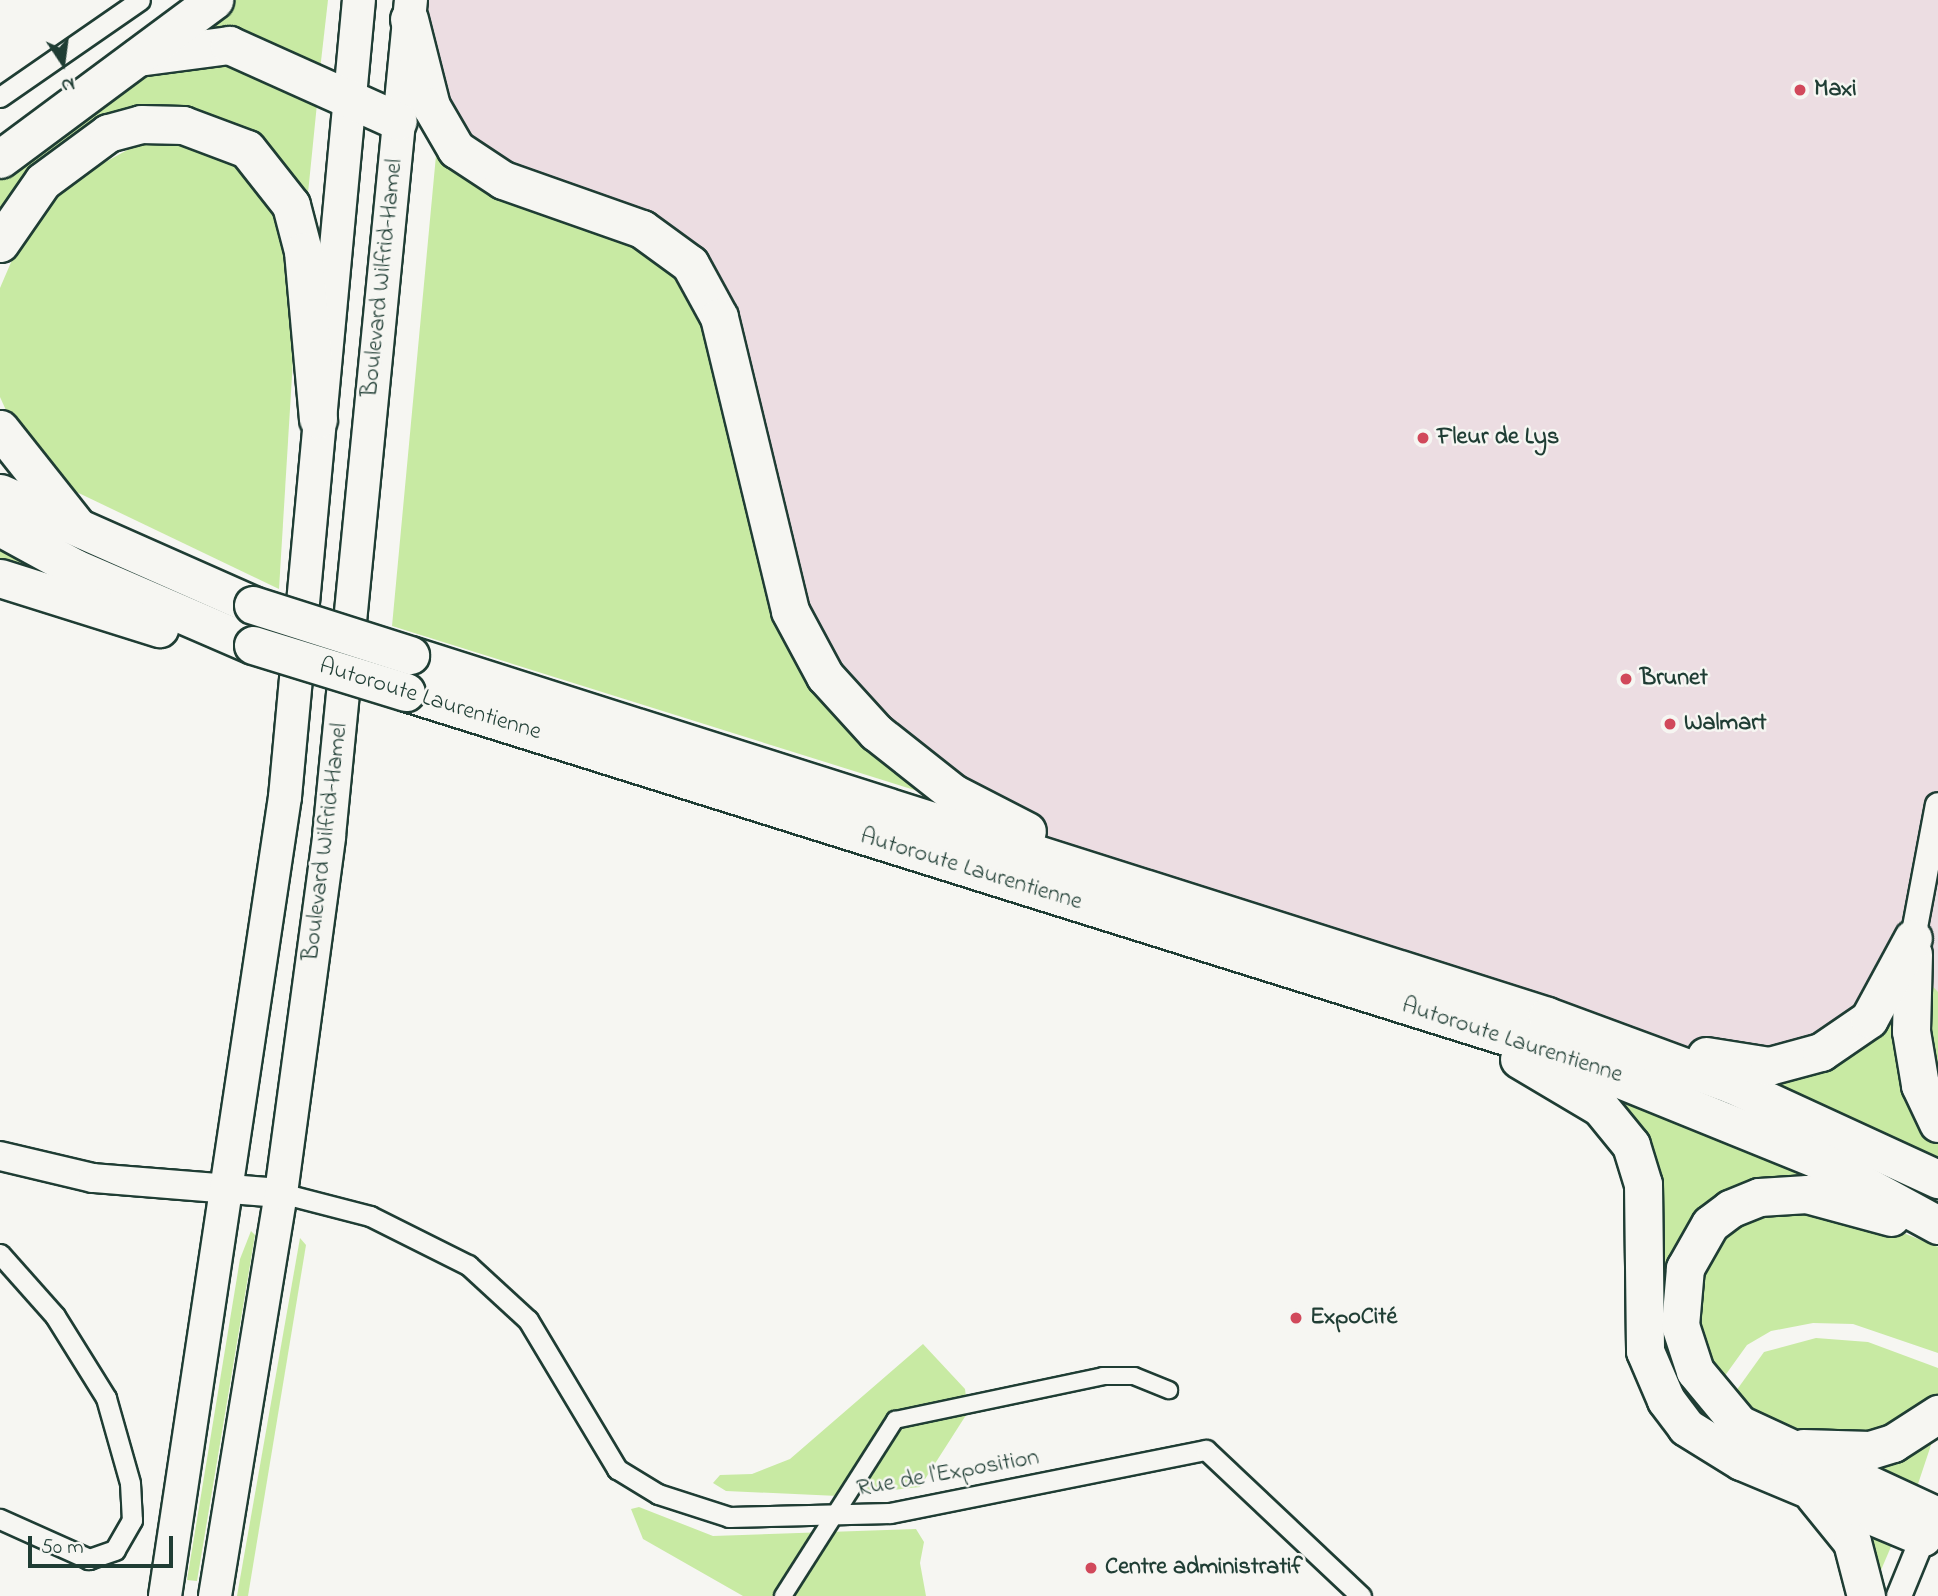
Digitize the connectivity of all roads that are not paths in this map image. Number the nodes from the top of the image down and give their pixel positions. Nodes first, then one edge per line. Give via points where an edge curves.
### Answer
1 (140, 0) edge
2 (214, 0) edge
3 (359, 0) edge
4 (410, 9) edge
5 (138, 57) junction
6 (0, 97) edge
7 (349, 104) junction
8 (398, 121) junction
9 (0, 159) edge
10 (0, 243) edge
11 (318, 419) junction
12 (0, 429) edge
13 (0, 493) edge
14 (0, 527) edge
15 (85, 535) junction
16 (0, 578) edge
17 (253, 645) junction
18 (1938, 805) edge
19 (1122, 879) junction
20 (1913, 938) junction
21 (1434, 1014) junction
22 (1628, 1045) junction
23 (1938, 1123) edge
24 (0, 1156) edge
25 (1938, 1179) edge
26 (227, 1190) junction
27 (281, 1193) junction
28 (1938, 1225) edge
29 (1938, 1233) edge
30 (0, 1254) edge
31 (1169, 1390) dead end
32 (1938, 1414) edge
33 (1767, 1442) junction
34 (1814, 1494) junction
35 (832, 1518) junction
36 (1931, 1518) edge
37 (0, 1519) edge
38 (165, 1596) edge
39 (215, 1596) edge
40 (783, 1596) edge
41 (1361, 1596) edge
42 (1866, 1596) edge
43 (1899, 1596) edge

1 - 6 street
2 - 5 highway
3 - 7 main road, Boulevard Wilfrid-Hamel
4 - 8 main road, Boulevard Wilfrid-Hamel
4 - 19 highway via 431,106 456,149 503,180 642,229 690,264 719,317 790,611 825,676 876,732 953,793
5 - 7 highway via 229,45 286,66
5 - 9 highway
7 - 8 highway
7 - 11 main road, Boulevard Wilfrid-Hamel
8 - 27 main road, Boulevard Wilfrid-Hamel via 329,836
10 - 11 highway via 43,181 108,133 141,124 183,125 247,149 273,175 294,217
11 - 26 main road, Boulevard Wilfrid-Hamel via 285,797
12 - 15 highway
13 - 15 highway, Autoroute Laurentienne
14 - 17 highway, Autoroute Laurentienne via 75,568
15 - 19 highway, Autoroute Laurentienne, bridge via 253,605
16 - 17 highway via 222,647
17 - 21 highway, Autoroute Laurentienne, bridge
18 - 20 street
19 - 22 highway, Autoroute Laurentienne
20 - 22 highway via 1869,1019 1821,1052 1748,1065 1668,1045
20 - 23 highway via 1910,1031 1920,1085
21 - 28 highway, Autoroute Laurentienne via 1706,1109 1815,1157
21 - 34 highway via 1574,1089 1620,1129 1643,1184 1641,1321 1665,1400 1708,1446
22 - 25 highway, Autoroute Laurentienne via 1731,1084
24 - 26 main road via 93,1178
26 - 27 main road
26 - 38 main road, Boulevard Wilfrid-Hamel
27 - 35 street, Rue de l'Exposition via 370,1216 426,1239 498,1289 528,1320 617,1469 633,1485 729,1517
27 - 39 main road, Boulevard Wilfrid-Hamel
29 - 33 highway via 1807,1194 1759,1197 1710,1224 1685,1268 1680,1325 1686,1350 1723,1409
30 - 37 street via 55,1316 106,1398 130,1482 132,1520 116,1549 89,1559
31 - 35 street via 1134,1376 1102,1376 895,1420
32 - 33 highway via 1893,1444 1870,1450
33 - 36 highway
34 - 36 highway
34 - 42 highway via 1852,1542
35 - 40 street
35 - 41 street, Rue de l'Exposition via 898,1512 1206,1450
36 - 43 street

